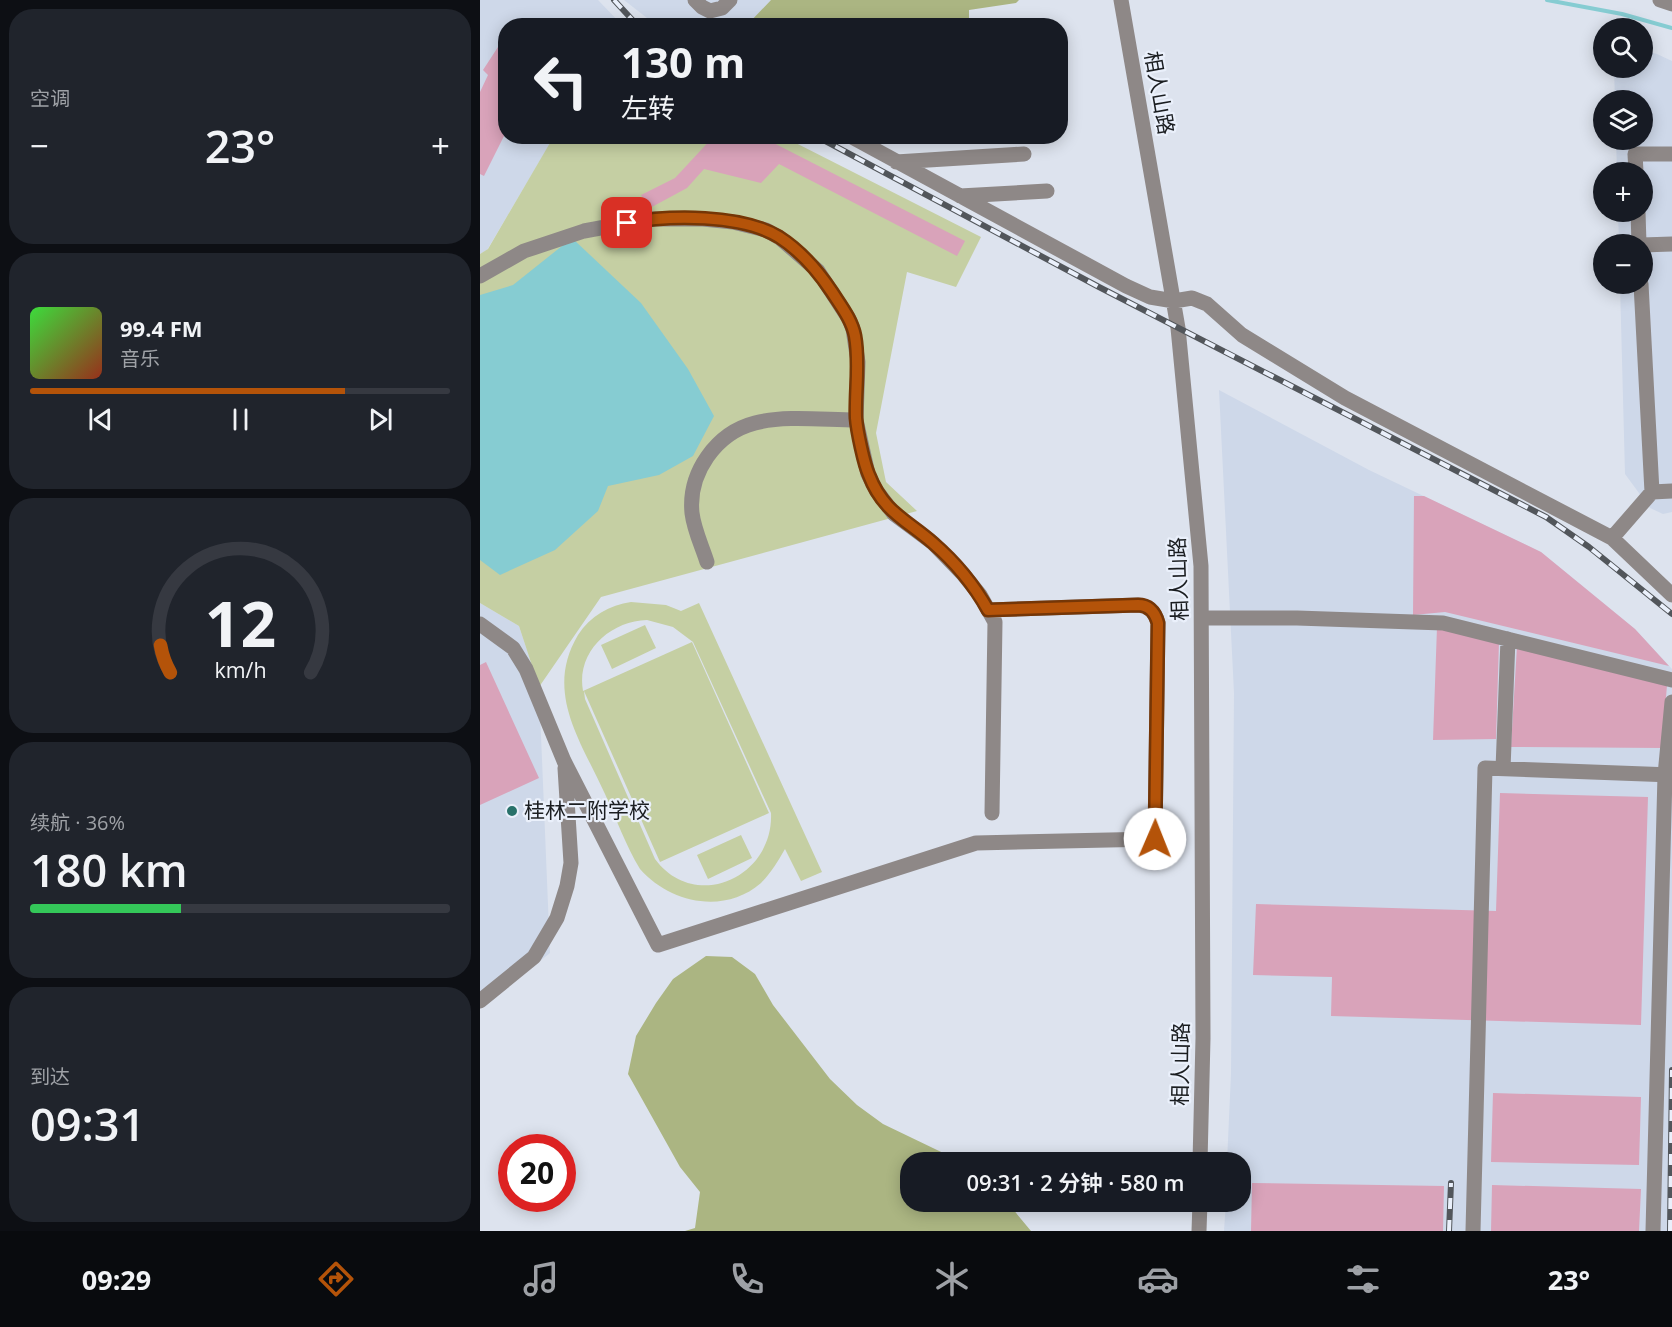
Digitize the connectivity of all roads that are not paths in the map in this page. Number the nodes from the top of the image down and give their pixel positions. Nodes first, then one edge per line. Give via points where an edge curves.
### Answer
1 (695, 0) edge
2 (730, 0) edge
3 (1121, 0) edge
4 (1660, 0) edge
5 (1672, 4) edge
6 (864, 144) edge
7 (1024, 154) dead end
8 (1672, 154) edge
9 (896, 162) junction
10 (1635, 162) edge
11 (1047, 191) dead end
12 (960, 196) junction
13 (1672, 244) edge
14 (1653, 245) edge
15 (480, 276) edge
16 (1642, 294) edge
17 (1174, 301) junction
18 (856, 420) junction
19 (1672, 491) edge
20 (1652, 492) junction
21 (1612, 538) junction
22 (707, 562) dead end
23 (1672, 595) edge
24 (988, 610) junction
25 (1202, 618) junction
26 (480, 624) edge
27 (1508, 639) junction
28 (1672, 680) edge
29 (1672, 702) edge
30 (564, 761) junction
31 (1503, 769) junction
32 (1669, 775) edge
33 (992, 813) dead end
34 (480, 1001) edge
35 (1200, 1152) edge
36 (1200, 1212) edge
37 (1199, 1231) edge
38 (1473, 1231) edge
39 (1653, 1231) edge

1 - 2 street via 710,11 722,8
3 - 17 street, 相人山路
4 - 5 street
6 - 9 street
7 - 9 street
8 - 10 street via 1635,153
9 - 12 street
11 - 12 street
12 - 17 street via 1126,286 1150,297
13 - 14 street
15 - 18 street via 524,251 585,231 649,219 703,219 766,230 818,272 849,319 858,362
16 - 20 street
17 - 21 street via 1192,298 1208,304 1242,335 1345,398
17 - 25 street, 相人山路 via 1201,566
18 - 22 street via 758,422 734,430 719,442 703,465 693,496 692,513
18 - 24 street via 868,474 876,490 894,514 933,543 963,574
19 - 20 street
20 - 21 street
21 - 23 street
24 - 30 street via 1138,605 1155,614 1155,839 976,843 658,945
24 - 33 street via 995,622
25 - 27 street via 1443,623
25 - 35 street, 相人山路
26 - 30 street via 513,648 526,669
27 - 28 street
27 - 31 street
29 - 32 street
30 - 34 street via 571,862 557,918 534,957
31 - 32 street
31 - 38 street via 1485,768
32 - 39 street
36 - 37 street

